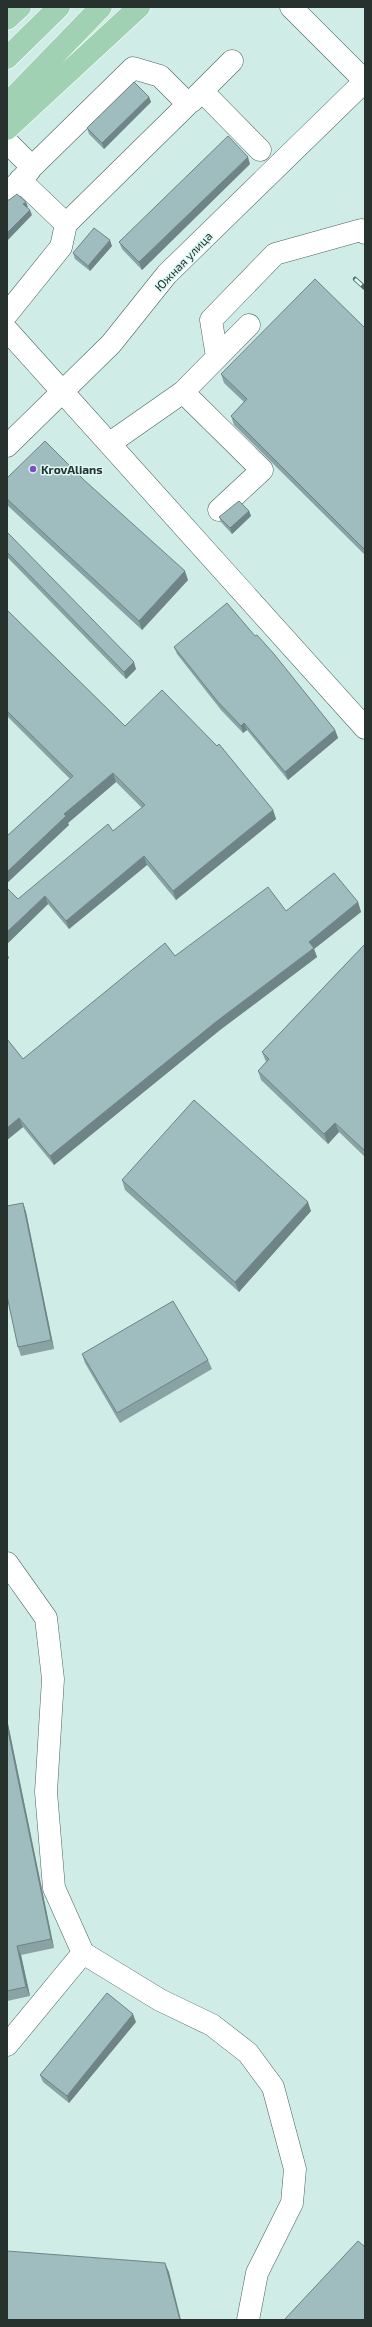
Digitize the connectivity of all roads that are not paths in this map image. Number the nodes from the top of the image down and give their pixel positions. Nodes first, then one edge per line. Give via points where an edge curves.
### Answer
1 (20, 7) edge
2 (59, 7) edge
3 (101, 7) edge
4 (139, 7) edge
5 (291, 7) edge
6 (7, 19) edge
7 (7, 58) edge
8 (232, 61) dead end
9 (365, 81) edge
10 (195, 98) junction
11 (7, 104) edge
12 (7, 129) edge
13 (7, 142) edge
14 (260, 150) dead end
15 (20, 180) edge
16 (66, 224) junction
17 (365, 233) edge
18 (7, 314) edge
19 (249, 325) dead end
20 (7, 330) edge
21 (217, 357) junction
22 (62, 390) junction
23 (183, 392) junction
24 (110, 443) junction
25 (7, 446) edge
26 (219, 510) dead end
27 (365, 728) edge
28 (7, 1563) edge
29 (83, 1954) junction
30 (7, 2045) edge
31 (248, 2320) edge

1 - 6 main road
2 - 7 main road
3 - 11 main road
4 - 12 main road
5 - 9 street, Южная улица
8 - 10 street
9 - 22 street, Южная улица via 167,274 110,344
10 - 14 street
10 - 15 street via 160,76 133,68
10 - 16 street
13 - 15 street
15 - 16 street
16 - 18 street via 61,247
17 - 21 street via 362,230 275,254 211,320
19 - 21 street
20 - 22 street
21 - 23 street
22 - 24 street
22 - 25 street, Южная улица
23 - 24 street
23 - 26 street via 262,470
24 - 27 street
28 - 29 street via 46,1618 53,1678 46,1792 54,1888
29 - 30 street
29 - 31 street via 160,2000 212,2025 248,2054 273,2087 295,2169 292,2204 258,2272

